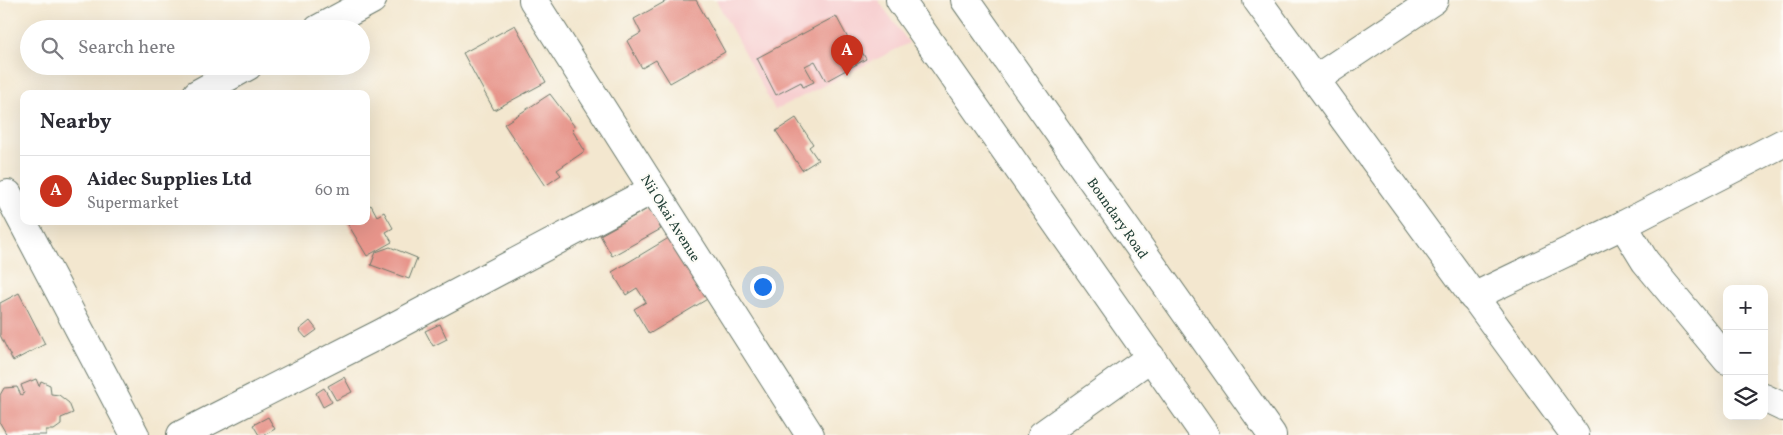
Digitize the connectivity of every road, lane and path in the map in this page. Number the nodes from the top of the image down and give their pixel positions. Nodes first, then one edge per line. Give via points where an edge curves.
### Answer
1 (372, 0) edge
2 (533, 0) edge
3 (900, 0) edge
4 (964, 0) edge
5 (1257, 0) edge
6 (1434, 0) edge
7 (335, 20) edge
8 (231, 75) edge
9 (1314, 80) junction
10 (203, 90) edge
11 (1783, 143) edge
12 (652, 190) junction
13 (11, 193) edge
14 (20, 210) edge
15 (28, 225) edge
16 (1622, 225) junction
17 (1473, 297) junction
18 (1723, 355) edge
19 (1151, 357) junction
20 (1768, 400) edge
21 (1783, 407) edge
22 (798, 432) edge
23 (136, 435) edge
24 (181, 435) edge
25 (1042, 435) edge
26 (1205, 435) edge
27 (1272, 435) edge
28 (1575, 435) edge

1 - 7 street
2 - 12 street, Nii Okai Avenue
3 - 19 street
4 - 27 street, Boundary Road
5 - 9 street
6 - 9 street
8 - 10 street
9 - 17 street
11 - 16 street
12 - 22 street, Nii Okai Avenue
12 - 24 street
13 - 14 street
15 - 23 street
16 - 17 street
16 - 18 street via 1645,261
17 - 28 street
19 - 25 street
19 - 26 street
20 - 21 street

